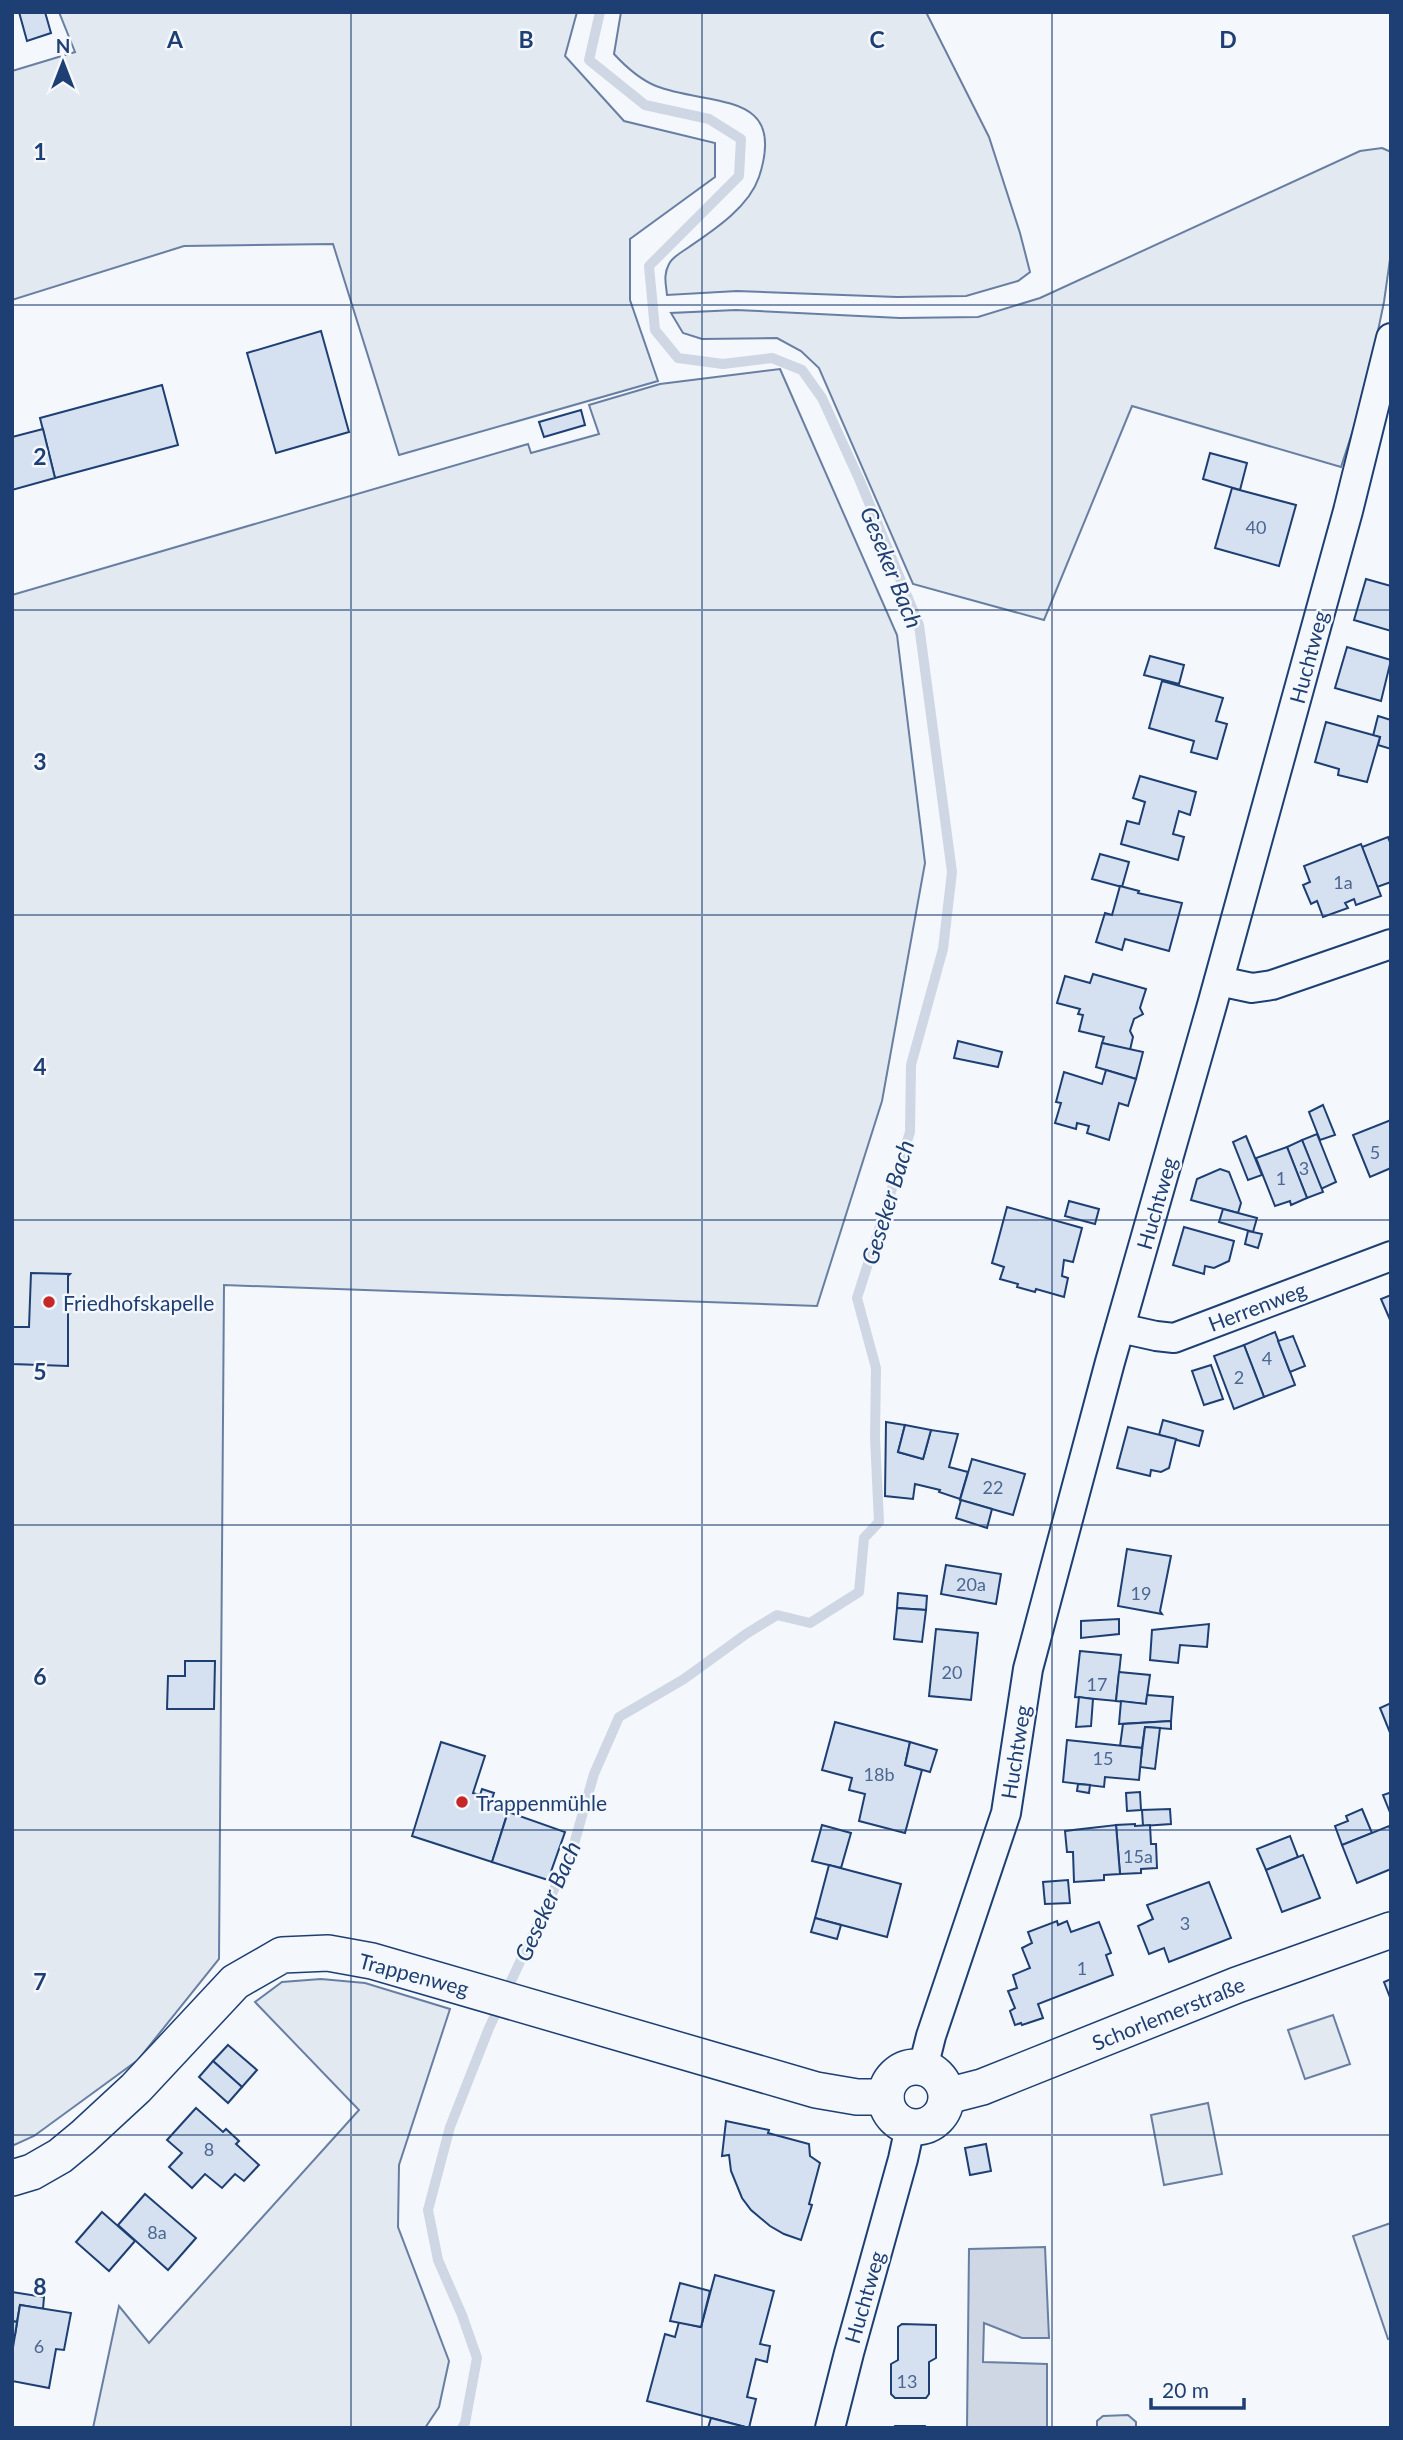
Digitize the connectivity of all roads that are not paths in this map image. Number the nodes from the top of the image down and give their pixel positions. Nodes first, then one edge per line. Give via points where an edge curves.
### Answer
1 (1391, 338) edge
2 (1391, 944) edge
3 (1219, 981) junction
4 (1391, 1256) edge
5 (1121, 1328) junction
6 (1391, 1930) edge
7 (923, 2067) junction
8 (947, 2096) junction
9 (886, 2097) junction
10 (910, 2127) junction
11 (12, 2178) edge
12 (830, 2428) edge

1 - 3 street, Huchtweg
2 - 3 street via 1272,985 1252,988
3 - 5 street, Huchtweg
4 - 5 street, Herrenweg via 1174,1338
5 - 7 street, Huchtweg via 1028,1669 1006,1813
6 - 8 street, Schorlemerstraße via 1237,1985 982,2087
7 - 8 street via 939,2077
7 - 9 street via 897,2073
8 - 10 street via 936,2120
9 - 10 street via 890,2113
9 - 11 street, Trappenweg via 816,2090 372,1961 328,1953 282,1955 235,1982 136,2088 60,2156
10 - 12 street, Huchtweg

